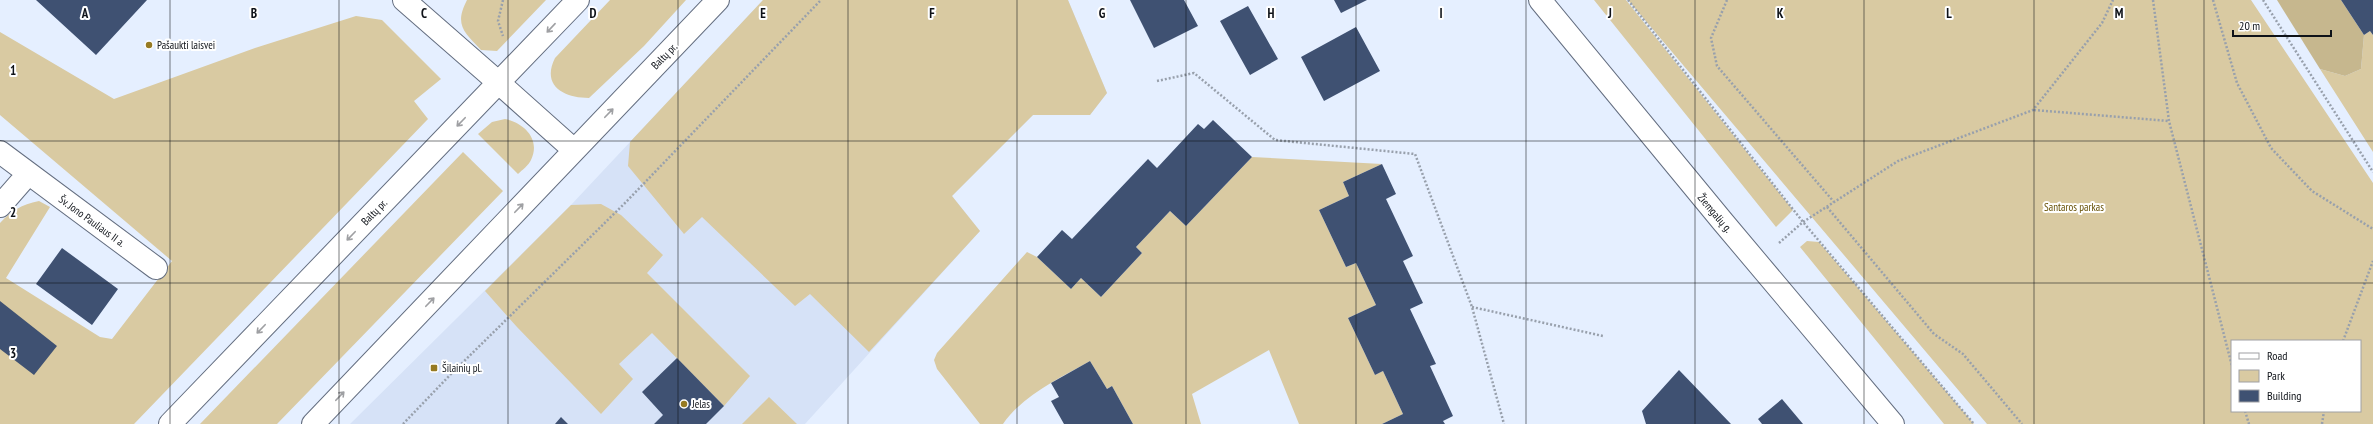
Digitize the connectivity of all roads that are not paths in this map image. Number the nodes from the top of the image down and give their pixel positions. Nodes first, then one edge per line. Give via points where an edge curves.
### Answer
1 (404, 0) edge
2 (578, 0) edge
3 (718, 0) edge
4 (1540, 0) edge
5 (499, 83) junction
6 (574, 150) junction
7 (0, 152) edge
8 (28, 174) junction
9 (0, 206) edge
10 (156, 268) dead end
11 (170, 424) edge
12 (313, 424) edge
13 (1893, 424) edge

1 - 5 main road
2 -> 5 main road, Baltų pr.
6 -> 3 main road, Baltų pr.
4 - 13 main road, Žiemgalių g.
5 - 6 main road
5 -> 11 main road, Baltų pr.
12 -> 6 main road, Baltų pr.
7 - 8 main road, Šv. Jono Pauliaus II a.
8 - 9 main road
8 - 10 main road, Šv. Jono Pauliaus II a.

